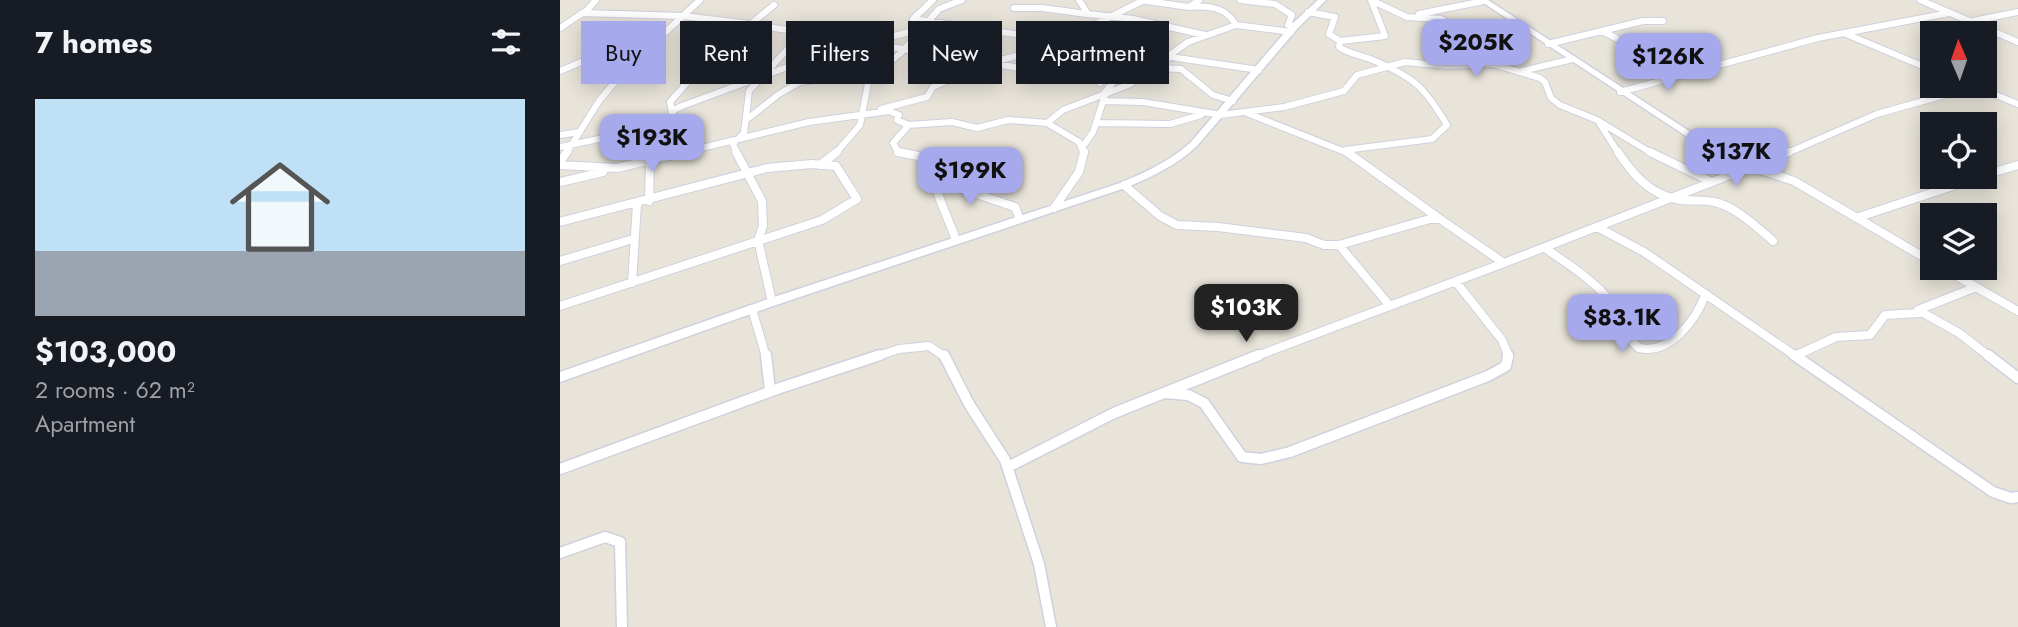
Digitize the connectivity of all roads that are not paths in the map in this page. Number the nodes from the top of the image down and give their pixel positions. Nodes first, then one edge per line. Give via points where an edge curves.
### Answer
1 (596, 0) edge
2 (700, 0) edge
3 (933, 0) edge
4 (962, 0) edge
5 (1079, 0) edge
6 (1145, 0) edge
7 (1199, 0) edge
8 (1240, 0) edge
9 (1322, 0) edge
10 (1371, 0) edge
11 (1484, 0) edge
12 (1920, 0) edge
13 (774, 5) dead end
14 (1189, 7) junction
15 (1014, 8) dead end
16 (1308, 12) junction
17 (2018, 12) edge
18 (583, 13) junction
19 (1949, 13) junction
20 (1087, 14) junction
21 (683, 16) junction
22 (1407, 16) junction
23 (1112, 17) junction
24 (725, 21) edge
25 (754, 21) edge
26 (921, 21) edge
27 (927, 21) edge
28 (1106, 21) edge
29 (1663, 21) dead end
30 (1971, 21) joint
31 (1236, 25) junction
32 (560, 28) edge
33 (1293, 29) junction
34 (1602, 31) junction
35 (666, 32) edge
36 (1845, 33) junction
37 (1997, 33) edge
38 (1205, 35) junction
39 (1340, 41) junction
40 (2018, 42) edge
41 (1548, 44) junction
42 (908, 45) edge
43 (894, 46) edge
44 (906, 48) junction
45 (786, 49) edge
46 (1169, 55) edge
47 (1169, 56) edge
48 (894, 58) edge
49 (581, 59) edge
50 (1573, 59) junction
51 (772, 63) edge
52 (1493, 64) junction
53 (1920, 65) edge
54 (1384, 66) junction
55 (1169, 68) edge
56 (1259, 70) junction
57 (560, 71) edge
58 (1520, 71) junction
59 (1678, 76) junction
60 (613, 84) edge
61 (681, 84) edge
62 (740, 84) edge
63 (754, 84) edge
64 (794, 84) edge
65 (868, 84) edge
66 (939, 84) edge
67 (1101, 84) edge
68 (1112, 84) edge
69 (1131, 84) edge
70 (1105, 92) junction
71 (1620, 92) junction
72 (1997, 95) edge
73 (1933, 98) edge
74 (1104, 101) junction
75 (1233, 101) junction
76 (2018, 104) edge
77 (1245, 112) junction
78 (672, 113) junction
79 (869, 114) junction
80 (1204, 114) junction
81 (860, 115) junction
82 (1221, 115) junction
83 (746, 120) junction
84 (1597, 120) junction
85 (1047, 123) junction
86 (1096, 123) junction
87 (909, 125) junction
88 (663, 130) junction
89 (579, 132) junction
90 (560, 135) edge
91 (740, 138) junction
92 (573, 144) junction
93 (560, 147) edge
94 (1082, 148) junction
95 (1345, 150) junction
96 (1727, 159) joint
97 (650, 160) junction
98 (560, 164) edge
99 (2018, 164) edge
100 (820, 165) junction
101 (617, 168) junction
102 (1751, 168) junction
103 (1997, 171) edge
104 (751, 173) junction
105 (934, 175) junction
106 (560, 182) edge
107 (1709, 183) junction
108 (1124, 185) junction
109 (1943, 189) edge
110 (1674, 199) junction
111 (649, 201) junction
112 (1716, 202) junction
113 (637, 204) junction
114 (1054, 208) junction
115 (1856, 218) junction
116 (1020, 219) junction
117 (1440, 219) junction
118 (560, 222) edge
119 (1597, 226) junction
120 (633, 240) junction
121 (758, 240) junction
122 (956, 240) junction
123 (1773, 241) dead end
124 (1339, 245) junction
125 (1545, 248) junction
126 (1920, 254) edge
127 (560, 261) edge
128 (1504, 264) junction
129 (1964, 280) edge
130 (1456, 282) junction
131 (632, 283) junction
132 (1976, 287) junction
133 (1705, 295) junction
134 (772, 302) junction
135 (560, 306) edge
136 (1390, 306) junction
137 (752, 309) junction
138 (2018, 311) edge
139 (1919, 313) junction
140 (1795, 356) junction
141 (560, 377) edge
142 (2018, 378) edge
143 (770, 391) junction
144 (1164, 393) junction
145 (1008, 467) junction
146 (560, 469) edge
147 (2018, 497) edge
148 (560, 553) edge
149 (622, 627) edge
150 (1051, 627) edge

1 - 18 street
2 - 21 street
3 - 26 street via 913,17
4 - 27 street via 939,9
5 - 20 street
6 - 14 street
6 - 23 street
7 - 14 street
8 - 33 street via 1265,2 1288,11 1292,15 1287,24
9 - 16 main road
10 - 22 street
10 - 39 street via 1385,36
11 - 22 street
11 - 41 main road
12 - 19 street
13 - 25 street
14 - 31 street via 1223,10
15 - 20 street
16 - 33 main road
16 - 39 street via 1335,17 1329,34
17 - 30 street
18 - 21 street
18 - 32 street
19 - 30 street
19 - 36 street
20 - 23 street
21 - 24 street
21 - 35 street
22 - 52 street via 1445,20 1455,27 1456,44 1467,56
23 - 28 street
23 - 38 street
29 - 34 street
31 - 33 street
31 - 38 street
33 - 56 main road
34 - 41 street
34 - 59 street
36 - 53 street
36 - 59 street
37 - 40 street
38 - 46 street
39 - 54 street via 1339,47 1349,54
41 - 50 main road
42 - 44 street
43 - 44 street
44 - 48 street
45 - 51 street
47 - 56 street
49 - 57 street
50 - 58 street
50 - 71 main road
52 - 54 street via 1405,62
52 - 58 street
54 - 77 street via 1357,75 1344,92 1335,95
54 - 95 street via 1415,80 1447,127 1424,141
55 - 75 street via 1189,73 1213,95
56 - 75 main road
58 - 84 street via 1545,82 1551,98 1560,105
59 - 71 street
60 - 89 street
61 - 78 street via 670,102
62 - 78 street
63 - 83 street
64 - 83 street
65 - 81 street
66 - 79 street via 927,97
67 - 70 street
68 - 70 street
69 - 70 street
70 - 74 street
70 - 85 street via 1054,114
71 - 96 main road
72 - 76 street
73 - 102 street via 1877,114
74 - 80 street via 1143,102
74 - 86 street
75 - 82 main road
77 - 82 street
77 - 95 street
78 - 88 street
79 - 81 street
79 - 87 street via 889,111
80 - 82 street
80 - 86 street via 1170,124
81 - 91 street
81 - 100 street via 860,125 841,149
82 - 108 main road via 1176,160
83 - 91 street
84 - 107 street
84 - 110 street via 1642,183
85 - 87 street via 1008,120 977,128 952,122
85 - 94 street via 1070,134
86 - 94 street
87 - 105 street via 893,143 898,152 918,156
88 - 92 street
88 - 97 street
89 - 90 street
89 - 92 street
91 - 97 street
91 - 104 street via 733,144
92 - 93 street
92 - 98 street
94 - 114 street via 1081,173
95 - 117 street
96 - 102 street
97 - 101 street
97 - 111 street
98 - 101 street
99 - 103 street
100 - 104 street
100 - 121 street via 836,166 857,199 822,220
101 - 106 street
102 - 107 street
102 - 115 street via 1794,181
104 - 111 street
104 - 121 street via 766,213
105 - 116 street via 953,178 962,189 1015,207
105 - 122 street via 934,186
107 - 110 street
107 - 112 street
108 - 114 main road
108 - 124 street via 1171,223
109 - 115 street
110 - 112 street
110 - 119 street
111 - 113 street
112 - 123 street
113 - 118 street
113 - 120 street
114 - 116 main road
115 - 126 street
116 - 122 main road
117 - 124 street
117 - 128 street
119 - 125 street
119 - 133 street
120 - 127 street
120 - 131 street
121 - 131 street
121 - 134 street
122 - 134 main road
124 - 136 street
125 - 128 street
125 - 133 street via 1600,289 1635,346 1643,350 1685,330
128 - 130 street
129 - 132 street
130 - 136 street
130 - 144 street via 1502,340 1509,358 1506,366 1290,452 1261,459 1242,457 1205,403 1188,395
131 - 135 street
132 - 138 street
132 - 139 street via 1923,307
133 - 140 street
134 - 137 main road
136 - 144 street
137 - 141 main road
137 - 143 street via 765,349
139 - 140 street via 1885,315 1870,335 1836,337
139 - 142 street via 1959,333
140 - 147 street via 1993,492
143 - 145 street via 899,349 929,346 951,366
143 - 146 street
144 - 145 street
145 - 150 street via 1039,564
148 - 149 street via 605,537 620,542

